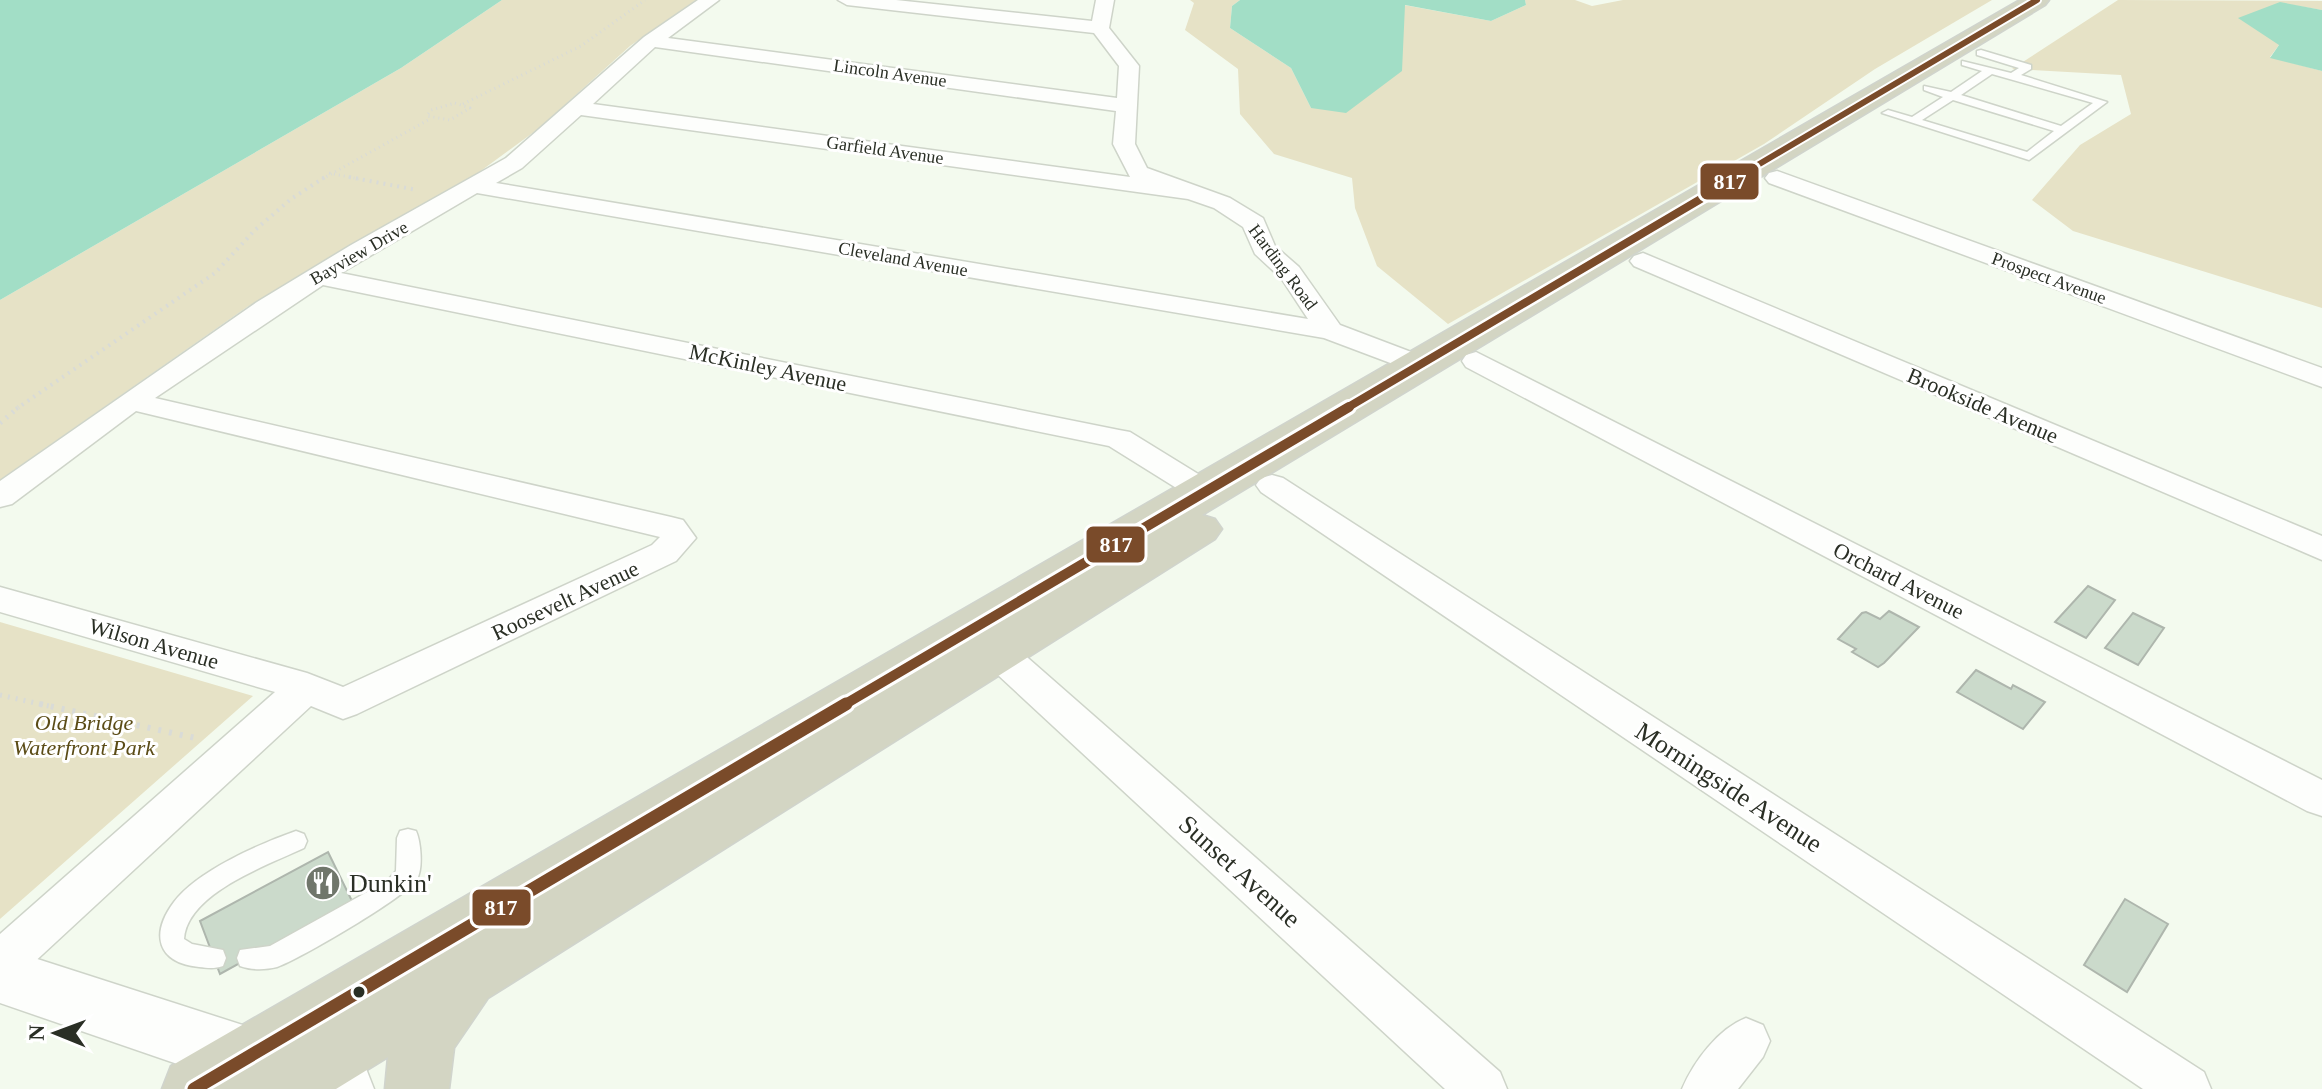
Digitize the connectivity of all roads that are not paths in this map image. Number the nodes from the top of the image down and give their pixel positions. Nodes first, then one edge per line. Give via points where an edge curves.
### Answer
1 (710, 0) edge
2 (847, 0) edge
3 (1105, 0) edge
4 (2037, 0) edge
5 (2066, 0) edge
6 (1100, 28) junction
7 (651, 41) junction
8 (1954, 85) junction
9 (1128, 106) junction
10 (578, 108) junction
11 (2062, 130) junction
12 (1777, 178) junction
13 (475, 186) junction
14 (1191, 192) junction
15 (1643, 261) junction
16 (319, 276) junction
17 (1330, 331) junction
18 (1476, 361) junction
19 (1417, 364) junction
20 (2322, 378) edge
21 (131, 401) junction
22 (1272, 485) junction
23 (1205, 492) junction
24 (0, 497) edge
25 (2322, 549) edge
26 (0, 599) edge
27 (998, 653) junction
28 (307, 687) junction
29 (2322, 799) edge
30 (408, 838) dead end
31 (296, 841) dead end
32 (214, 958) dead end
33 (249, 958) dead end
34 (0, 964) edge
35 (480, 970) junction
36 (0, 975) edge
37 (1746, 1041) dead end
38 (291, 1077) edge
39 (194, 1089) edge
40 (417, 1089) edge
41 (1482, 1089) edge
42 (1707, 1089) edge
43 (2186, 1089) edge

1 - 7 street, Bayview Drive
2 - 6 street
3 - 6 street
4 - 19 highway
5 - 8 highway
6 - 9 street, Harding Road via 1129,66
7 - 9 street, Lincoln Avenue
7 - 10 street, Bayview Drive
8 - 11 lane
8 - 11 lane via 2029,156
8 - 11 lane via 2101,102
8 - 12 highway
9 - 14 street, Harding Road via 1124,144 1138,172
10 - 13 street, Bayview Drive via 514,163
10 - 14 street, Garfield Avenue
12 - 15 highway
12 - 20 street, Prospect Avenue
13 - 16 street, Bayview Drive
13 - 17 street, Cleveland Avenue
14 - 17 street, Harding Road via 1254,223 1264,249 1290,273
15 - 18 highway
15 - 25 street, Brookside Avenue
16 - 21 street, Bayview Drive
16 - 23 street, McKinley Avenue via 1119,439
17 - 19 street, Harding Road
18 - 22 highway
18 - 29 street, Orchard Avenue
19 - 23 highway
21 - 24 street, Bayview Drive
21 - 28 street, Roosevelt Avenue via 671,528 679,538 664,553 343,704
22 - 27 highway
22 - 43 street, Morningside Avenue
23 - 38 highway
26 - 28 street, Wilson Avenue
27 - 35 highway
27 - 41 street, Sunset Avenue
28 - 34 street
30 - 33 lane via 408,875 395,888 273,957
31 - 32 lane via 222,877 194,896 174,923 172,944 187,955
35 - 38 highway
35 - 40 highway via 449,1002 426,1038 416,1067
36 - 38 main road
37 - 42 street
38 - 39 highway

